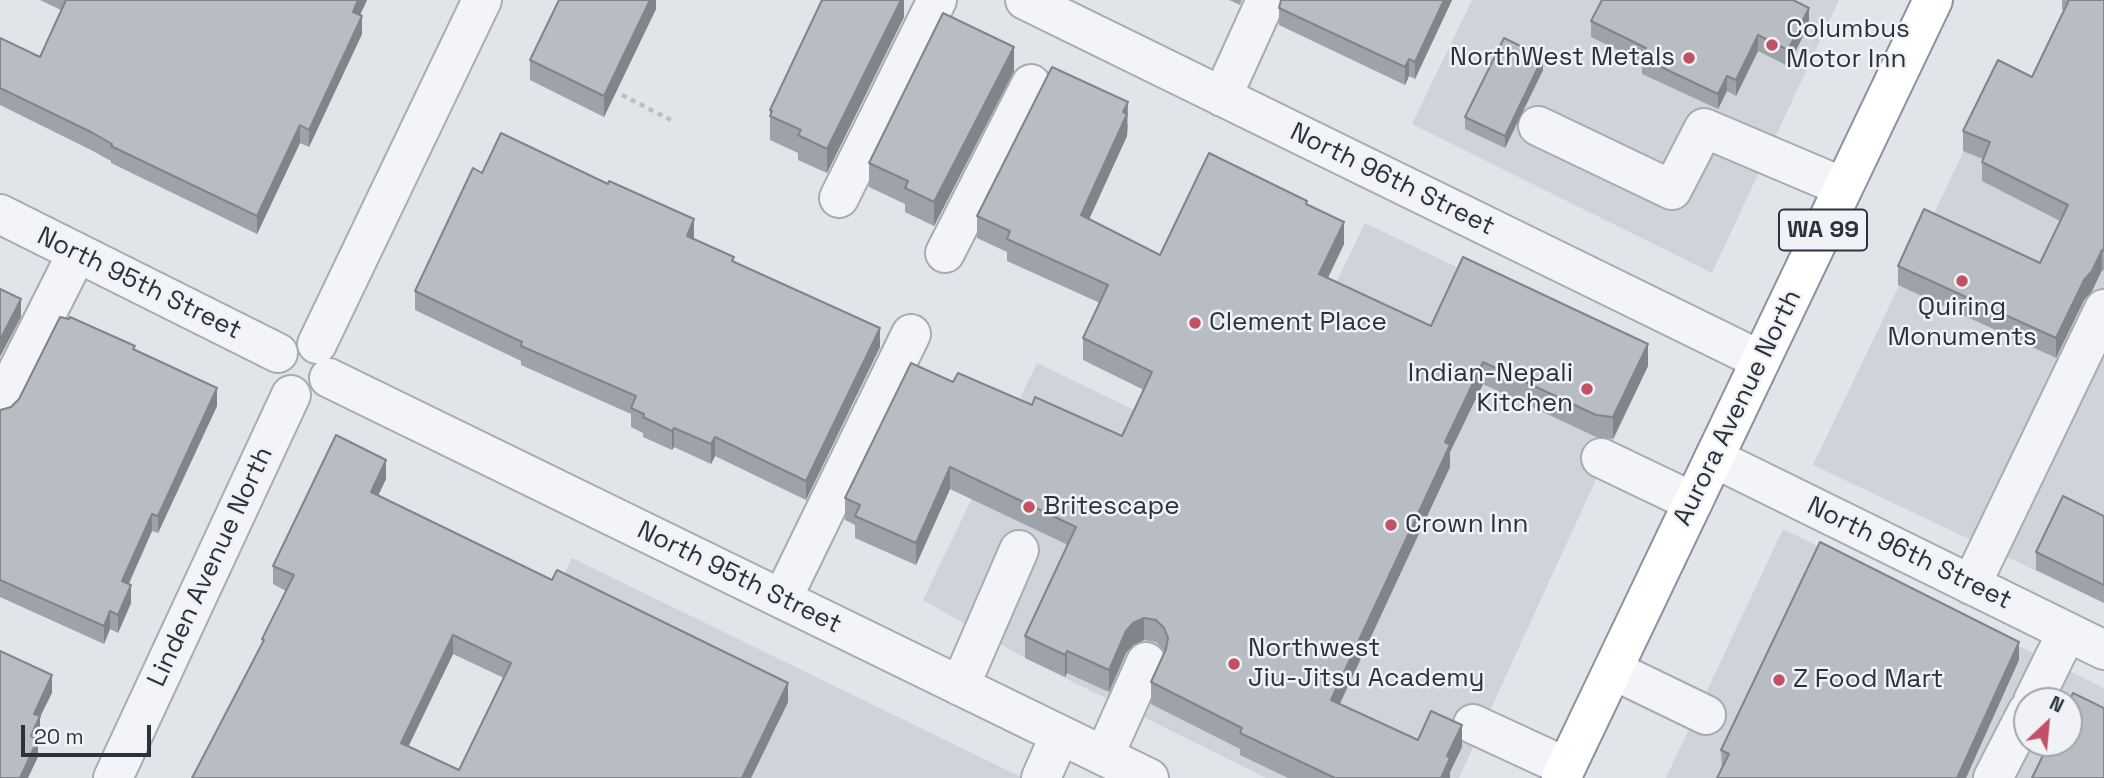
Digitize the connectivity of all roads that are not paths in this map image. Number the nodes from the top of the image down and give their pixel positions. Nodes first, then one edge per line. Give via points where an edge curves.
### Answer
1 (482, 0) edge
2 (937, 0) edge
3 (1025, 0) edge
4 (1266, 0) edge
5 (1933, 0) edge
6 (1031, 84) dead end
7 (1222, 97) junction
8 (1538, 127) dead end
9 (1843, 187) junction
10 (839, 198) dead end
11 (0, 214) edge
12 (76, 253) junction
13 (945, 253) dead end
14 (2104, 309) edge
15 (911, 334) dead end
16 (278, 353) junction
17 (1760, 360) junction
18 (323, 361) junction
19 (290, 395) junction
20 (0, 406) edge
21 (1601, 458) dead end
22 (1714, 458) junction
23 (1693, 502) junction
24 (1018, 550) dead end
25 (1971, 585) junction
26 (782, 599) junction
27 (2067, 632) junction
28 (2104, 650) edge
29 (1146, 662) dead end
30 (1613, 670) junction
31 (960, 686) junction
32 (2040, 687) edge
33 (1706, 715) dead end
34 (1473, 724) dead end
35 (1060, 735) junction
36 (2013, 739) edge
37 (1104, 756) junction
38 (1563, 773) edge
39 (113, 778) edge
40 (1041, 778) edge
41 (1149, 778) edge
42 (1993, 778) edge

1 - 18 street
2 - 10 street
3 - 7 street, North 96th Street
4 - 7 street
5 - 9 highway, Aurora Avenue North / WA 99
6 - 13 street
7 - 17 street, North 96th Street
8 - 9 street via 1672,190 1704,128
9 - 17 highway, Aurora Avenue North / WA 99
11 - 12 street, North 95th Street
12 - 16 street, North 95th Street
12 - 20 street
14 - 25 street
15 - 26 street
16 - 18 street via 285,345 303,339
16 - 19 street via 276,380
17 - 22 highway, Aurora Avenue North / WA 99
18 - 19 street via 325,386 310,396
18 - 26 street, North 95th Street
19 - 39 street, Linden Avenue North
21 - 23 street
22 - 23 highway, Aurora Avenue North / WA 99
22 - 25 street, North 96th Street
23 - 30 highway, Aurora Avenue North / WA 99
24 - 31 street
25 - 27 street, North 96th Street
26 - 31 street, North 95th Street
27 - 28 street, North 96th Street
27 - 32 street
29 - 37 street
30 - 33 street
30 - 38 highway, Aurora Avenue North / WA 99
31 - 35 street, North 95th Street
34 - 38 street
35 - 37 street, North 95th Street
35 - 40 street
36 - 42 street
37 - 41 street, North 95th Street

